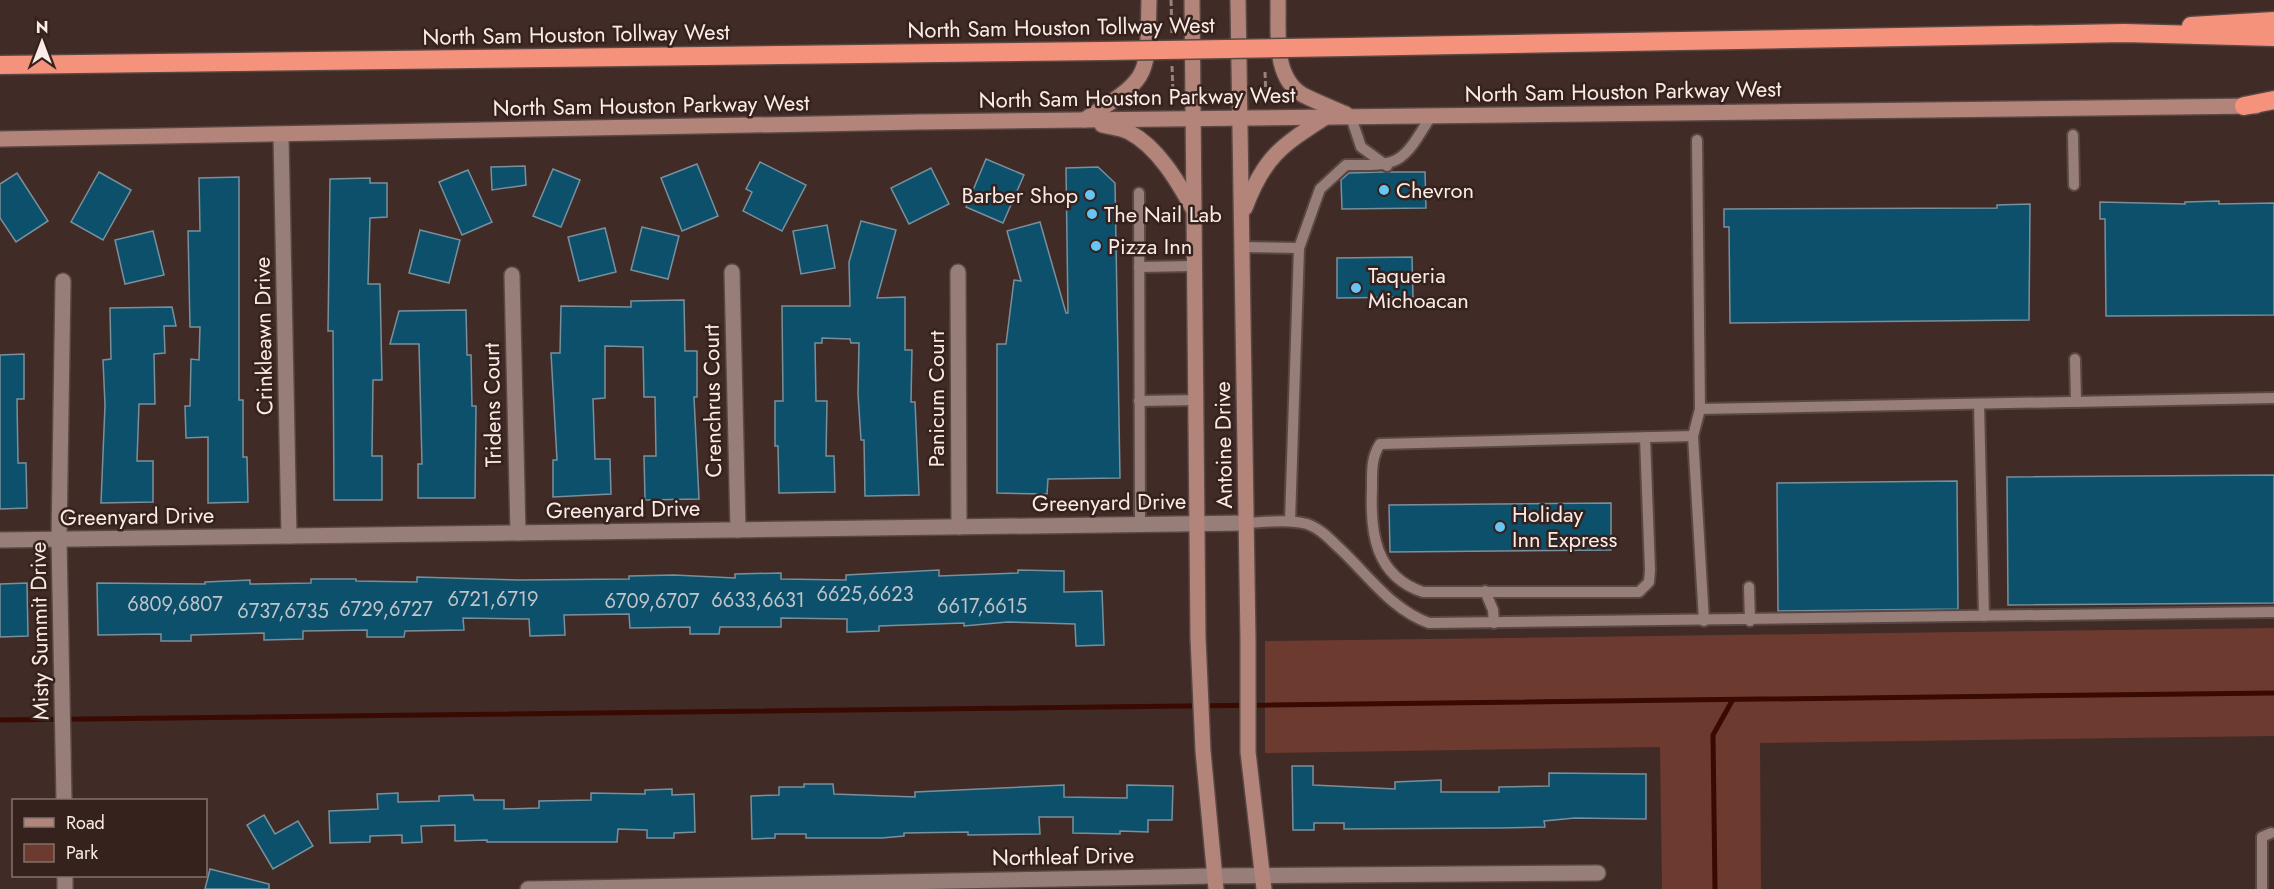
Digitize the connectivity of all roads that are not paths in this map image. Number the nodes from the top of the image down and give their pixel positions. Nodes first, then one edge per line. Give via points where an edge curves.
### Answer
1 (1149, 0) edge
2 (1192, 0) edge
3 (1238, 0) edge
4 (1278, 0) edge
5 (2274, 21) edge
6 (2124, 33) junction
7 (2274, 37) edge
8 (0, 65) edge
9 (2274, 100) edge
10 (2244, 106) junction
11 (2274, 106) edge
12 (1431, 116) junction
13 (1327, 117) junction
14 (1351, 117) junction
15 (1193, 118) junction
16 (1240, 118) junction
17 (1084, 120) junction
18 (281, 135) junction
19 (2073, 135) dead end
20 (0, 139) edge
21 (1697, 140) dead end
22 (1387, 166) junction
23 (2074, 185) dead end
24 (1138, 193) dead end
25 (1194, 210) junction
26 (1242, 217) junction
27 (1243, 247) junction
28 (1299, 248) junction
29 (1194, 266) junction
30 (1139, 267) junction
31 (732, 272) dead end
32 (957, 272) dead end
33 (512, 275) dead end
34 (63, 281) dead end
35 (2075, 359) dead end
36 (2274, 399) edge
37 (1196, 400) junction
38 (1139, 401) junction
39 (2076, 402) junction
40 (1979, 404) junction
41 (1700, 408) junction
42 (1693, 436) junction
43 (1645, 437) junction
44 (1290, 521) junction
45 (1197, 523) junction
46 (1247, 523) junction
47 (1140, 524) junction
48 (959, 527) junction
49 (738, 530) junction
50 (518, 533) junction
51 (289, 536) junction
52 (60, 539) junction
53 (0, 540) edge
54 (1749, 586) dead end
55 (1485, 591) junction
56 (2274, 612) edge
57 (1984, 616) junction
58 (1704, 621) junction
59 (1750, 621) junction
60 (1494, 624) junction
61 (64, 799) edge
62 (2271, 833) dead end
63 (1598, 873) dead end
64 (1215, 882) edge
65 (1264, 883) edge
66 (528, 889) edge
67 (545, 889) edge
68 (2262, 889) edge

1 - 17 main road via 1147,63 1141,78 1129,91
2 - 15 main road, Antoine Drive
3 - 16 main road, Antoine Drive
4 - 14 main road via 1280,60 1291,84 1302,94
5 - 6 highway, North Sam Houston Tollway West
6 - 7 highway, North Sam Houston Tollway West
6 - 8 highway, North Sam Houston Tollway West, bridge
9 - 10 highway
10 - 11 main road, North Sam Houston Parkway West
10 - 12 main road, North Sam Houston Parkway West
12 - 14 main road, North Sam Houston Parkway West
12 - 22 lane via 1410,150
13 - 14 main road, North Sam Houston Parkway West
13 - 16 main road, North Sam Houston Parkway West
13 - 26 main road via 1269,159 1254,183
14 - 22 lane via 1361,147
15 - 16 main road, North Sam Houston Parkway West
15 - 17 main road, North Sam Houston Parkway West
15 - 25 main road, Antoine Drive
16 - 26 main road, Antoine Drive
17 - 18 main road, North Sam Houston Parkway West
17 - 25 main road via 1129,132 1149,149 1183,190
18 - 20 main road, North Sam Houston Parkway West
18 - 51 street, Crinkleawn Drive
19 - 23 lane
21 - 41 lane
22 - 28 lane via 1346,165 1320,189
24 - 30 lane
25 - 29 main road, Antoine Drive
26 - 27 main road, Antoine Drive
27 - 28 lane
27 - 46 main road, Antoine Drive
28 - 44 lane
29 - 30 lane
29 - 37 main road, Antoine Drive
30 - 38 lane
31 - 49 street, Crenchrus Court
32 - 48 street, Panicum Court
33 - 50 street, Tridens Court
34 - 52 street, Misty Summit Drive
35 - 39 lane
36 - 39 lane
37 - 38 lane
37 - 45 main road, Antoine Drive
38 - 47 lane
39 - 40 lane
40 - 41 lane
40 - 57 lane
41 - 42 lane
42 - 43 lane
42 - 58 lane
43 - 55 lane via 1650,570 1644,588 1618,593
43 - 55 lane via 1380,444 1373,454 1371,523 1380,554 1397,577 1414,588 1443,593
44 - 46 lane
44 - 60 lane via 1325,534 1388,598 1415,618 1429,624
45 - 46 street, Greenyard Drive
45 - 47 street, Greenyard Drive
45 - 64 main road, Antoine Drive via 1203,751
46 - 65 main road, Antoine Drive via 1248,752
47 - 48 street, Greenyard Drive
48 - 49 street, Greenyard Drive
49 - 50 street, Greenyard Drive
50 - 51 street, Greenyard Drive
51 - 52 street, Greenyard Drive
52 - 53 street, Greenyard Drive
52 - 61 street, Misty Summit Drive
54 - 59 lane
55 - 60 lane
56 - 57 lane
57 - 59 lane
58 - 59 lane
58 - 60 lane
62 - 68 lane via 2262,837
63 - 65 street, Northleaf Drive
64 - 65 street, Northleaf Drive
64 - 67 street, Northleaf Drive
66 - 67 street, Northleaf Drive

